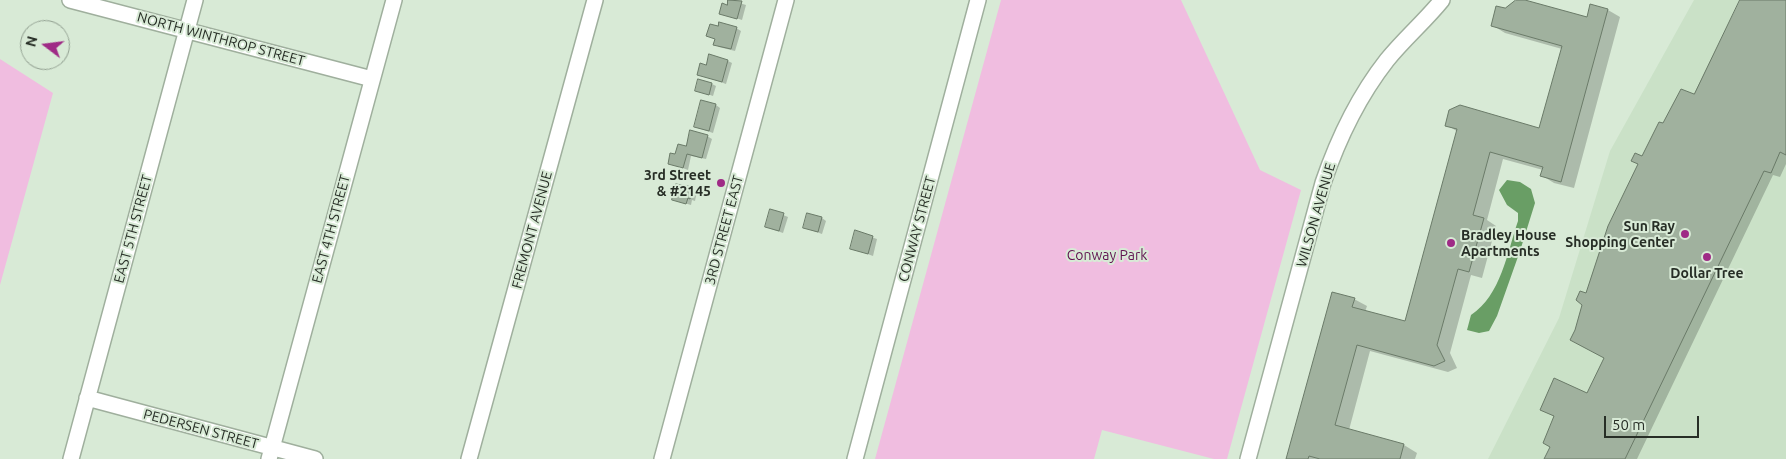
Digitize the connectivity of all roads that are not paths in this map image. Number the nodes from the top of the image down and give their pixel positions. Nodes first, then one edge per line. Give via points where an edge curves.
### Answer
1 (70, 0) edge
2 (195, 0) edge
3 (394, 0) edge
4 (594, 0) edge
5 (786, 0) edge
6 (978, 0) edge
7 (1442, 0) edge
8 (187, 31) junction
9 (372, 79) junction
10 (87, 398) junction
11 (271, 453) edge
12 (71, 459) edge
13 (315, 459) edge
14 (469, 459) edge
15 (662, 459) edge
16 (855, 459) edge
17 (1248, 459) edge

1 - 8 street, NORTH WINTHROP STREET
2 - 8 street, EAST 5TH STREET
3 - 9 street, EAST 4TH STREET
4 - 14 street, FREMONT AVENUE
5 - 15 street, 3RD STREET EAST
6 - 16 street, CONWAY STREET
7 - 17 street, WILSON AVENUE via 1381,68 1347,123 1332,157
8 - 9 street, NORTH WINTHROP STREET
8 - 10 street, EAST 5TH STREET
9 - 11 street, EAST 4TH STREET
10 - 11 street, PEDERSEN STREET
10 - 12 street, EAST 5TH STREET
11 - 13 street, PEDERSEN STREET

